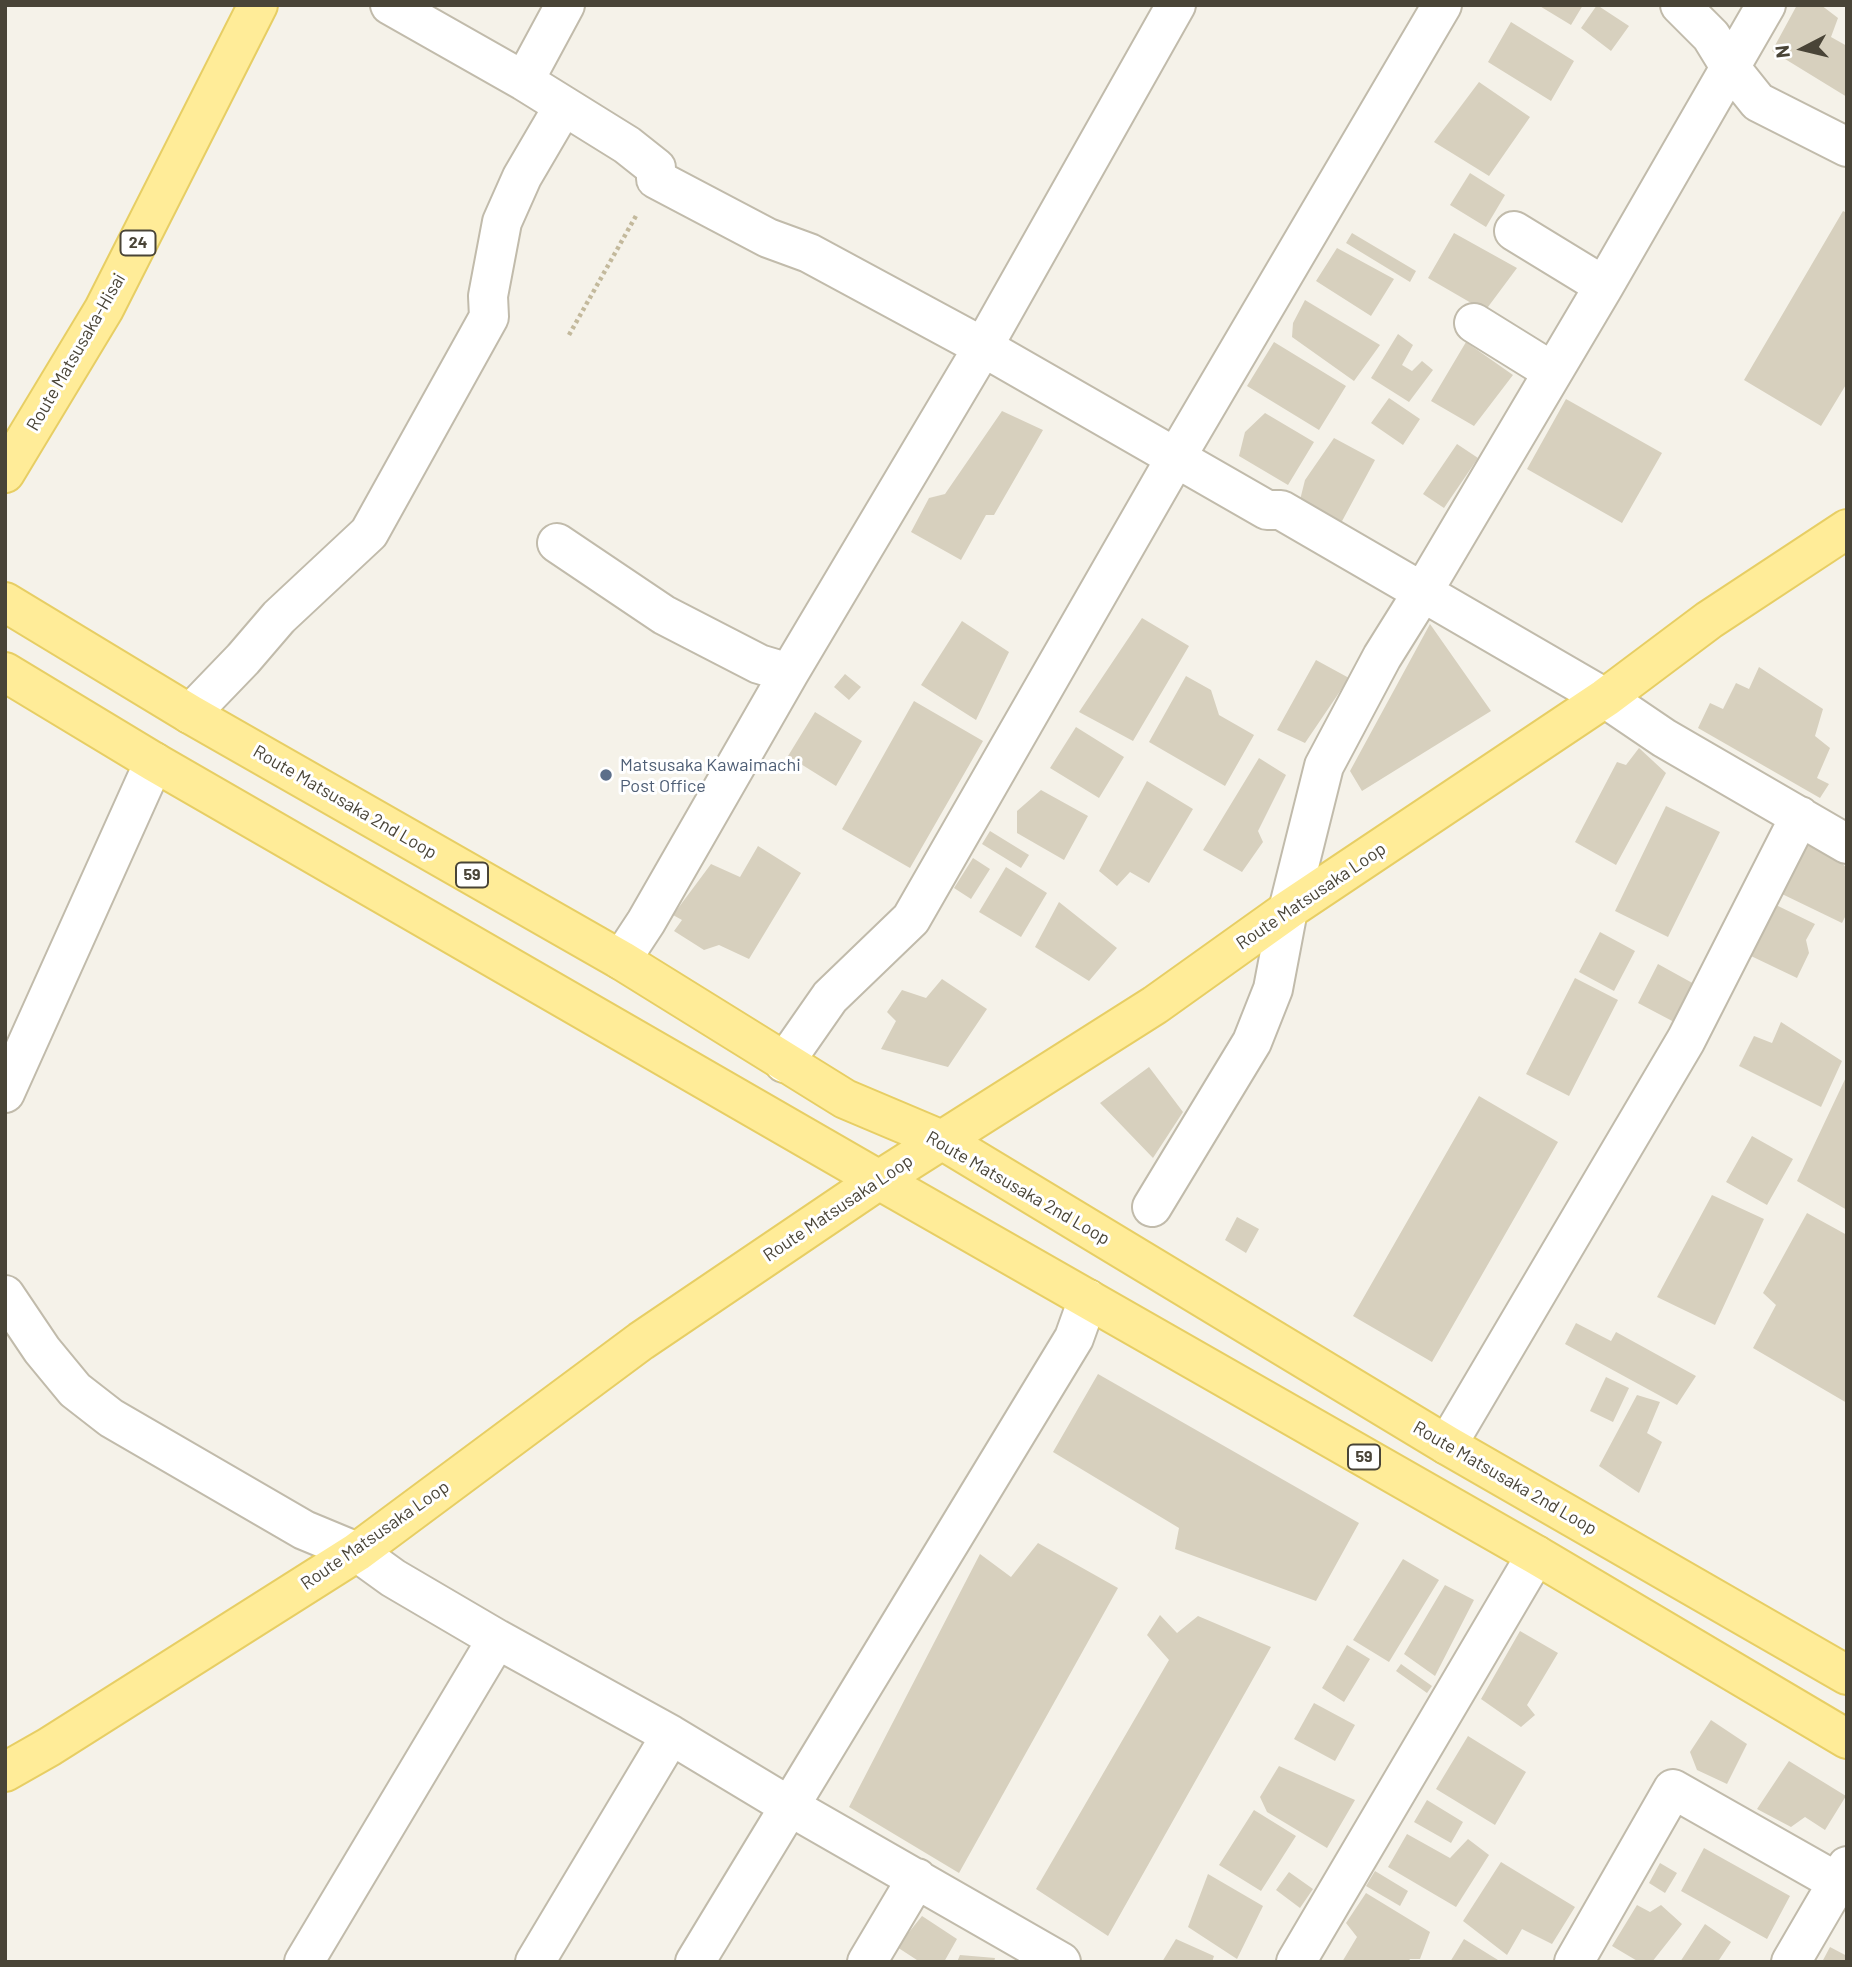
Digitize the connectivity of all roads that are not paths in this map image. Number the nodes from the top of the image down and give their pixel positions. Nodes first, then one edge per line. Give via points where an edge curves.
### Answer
1 (258, 5) edge
2 (390, 5) edge
3 (565, 5) edge
4 (1176, 5) edge
5 (1442, 5) edge
6 (1680, 5) edge
7 (1766, 5) edge
8 (1730, 67) junction
9 (524, 81) junction
10 (563, 107) junction
11 (1847, 147) edge
12 (1514, 231) dead end
13 (1604, 286) junction
14 (1474, 323) dead end
15 (982, 348) junction
16 (1553, 372) junction
17 (1175, 459) junction
18 (5, 473) edge
19 (1847, 529) edge
20 (557, 543) dead end
21 (1422, 593) junction
22 (5, 602) edge
23 (5, 672) edge
24 (789, 673) junction
25 (1605, 698) junction
26 (190, 714) junction
27 (155, 762) junction
28 (1800, 816) junction
29 (1847, 844) edge
30 (1288, 911) junction
31 (621, 960) junction
32 (784, 1063) junction
33 (5, 1093) edge
34 (942, 1140) junction
35 (879, 1180) junction
36 (1152, 1207) dead end
37 (5, 1296) edge
38 (1088, 1299) junction
39 (1447, 1445) junction
40 (357, 1552) junction
41 (1535, 1555) junction
42 (496, 1639) junction
43 (1847, 1675) edge
44 (671, 1735) junction
45 (1847, 1739) edge
46 (5, 1772) edge
47 (789, 1806) junction
48 (1842, 1874) edge
49 (917, 1878) junction
50 (304, 1962) edge
51 (535, 1962) edge
52 (695, 1962) edge
53 (867, 1962) edge
54 (1061, 1962) edge
55 (1296, 1962) edge
56 (1574, 1962) edge
57 (1791, 1962) edge

1 - 18 main road, Route Matsusaka-Hisai / 24 via 104,309
2 - 9 street
3 - 9 street
4 - 15 street
5 - 17 street
6 - 8 street via 1711,36
7 - 8 street
8 - 11 street via 1758,102
8 - 13 street
9 - 10 street
10 - 15 street via 627,145 656,168 656,179 768,238 809,253
10 - 26 street via 502,222 488,296 489,317 369,533 279,617
12 - 13 street
13 - 16 street
14 - 16 street
15 - 17 street
15 - 24 street
16 - 21 street
17 - 21 street via 1266,510 1281,510
17 - 32 street via 911,919 830,997
19 - 25 main road, Route Matsusaka Loop via 1709,620
20 - 24 street via 664,615 759,664
21 - 25 street
21 - 30 street via 1324,766
22 - 26 main road, Route Matsusaka 2nd Loop / 59
23 - 27 main road, 59
24 - 31 street
25 - 28 street via 1664,738
25 - 30 main road, Route Matsusaka Loop
26 - 31 main road, Route Matsusaka 2nd Loop / 59
27 - 33 street
27 - 35 main road, 59
28 - 29 street
28 - 39 street via 1686,1040
30 - 34 main road, Route Matsusaka Loop via 1155,1005
30 - 36 street via 1273,989 1252,1042
31 - 32 main road, Route Matsusaka 2nd Loop / 59
32 - 34 main road, Route Matsusaka 2nd Loop / 59 via 845,1099
34 - 35 main road, Route Matsusaka Loop
34 - 39 main road, Route Matsusaka 2nd Loop / 59
35 - 38 main road, 59
35 - 40 main road, Route Matsusaka Loop via 640,1341
37 - 40 street via 75,1390 110,1418 304,1530
38 - 41 main road, 59
38 - 47 street via 1074,1338
39 - 43 main road, Route Matsusaka 2nd Loop / 59
40 - 42 street
40 - 46 main road, Route Matsusaka Loop
41 - 45 main road, 59
41 - 55 street
42 - 44 street
42 - 50 street
44 - 47 street
44 - 51 street
47 - 49 street
47 - 52 street
48 - 56 street via 1674,1789
48 - 57 street
49 - 53 street
49 - 54 street

